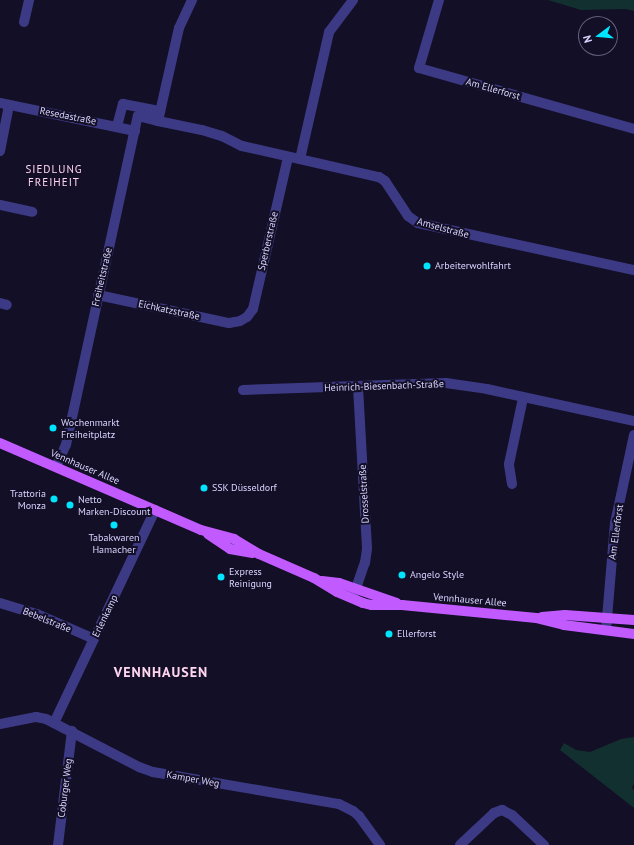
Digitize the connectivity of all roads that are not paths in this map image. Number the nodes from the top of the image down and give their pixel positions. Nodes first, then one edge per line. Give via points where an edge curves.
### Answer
1 (29, 0) edge
2 (192, 0) edge
3 (353, 0) edge
4 (438, 0) edge
5 (24, 22) dead end
6 (4, 104) edge
7 (159, 116) junction
8 (117, 126) junction
9 (634, 129) edge
10 (135, 131) junction
11 (0, 151) edge
12 (288, 156) junction
13 (300, 159) junction
14 (0, 205) edge
15 (32, 212) dead end
16 (634, 270) edge
17 (98, 295) junction
18 (240, 321) joint
19 (358, 387) junction
20 (243, 390) dead end
21 (523, 398) junction
22 (634, 421) edge
23 (634, 435) edge
24 (0, 444) edge
25 (56, 467) junction
26 (512, 484) dead end
27 (155, 510) junction
28 (354, 594) junction
29 (0, 603) edge
30 (536, 618) junction
31 (606, 618) junction
32 (634, 620) edge
33 (606, 630) junction
34 (634, 634) edge
35 (94, 639) junction
36 (54, 723) junction
37 (0, 724) edge
38 (72, 731) junction
39 (58, 845) edge
40 (380, 845) edge
41 (460, 845) edge
42 (544, 845) edge

1 - 5 street
2 - 7 street via 179,28
3 - 13 street via 329,32
4 - 9 street, Am Ellerforst via 419,68
6 - 8 street, Resedastraße
6 - 11 street
7 - 8 street via 122,104
7 - 10 street, Freiheitstraße via 138,116
7 - 12 street, Amselstraße via 222,136 242,146
8 - 10 street, Resedastraße
10 - 17 street, Freiheitstraße
12 - 13 street, Amselstraße
12 - 18 street, Sperberstraße via 253,309
13 - 16 street, Amselstraße via 379,177 408,216 418,223
14 - 15 street
17 - 18 street, Eichkatzstraße via 229,323
17 - 25 street, Freiheitstraße via 66,445
19 - 20 street, Heinrich-Biesenbach-Straße
19 - 21 street, Heinrich-Biesenbach-Straße via 446,383
19 - 28 street, Drosselstraße via 367,548 365,563
21 - 22 street, Heinrich-Biesenbach-Straße
21 - 26 street via 509,464
23 - 31 street, Am Ellerforst via 615,523
24 - 25 main road, Vennhauser Allee
25 - 27 main road, Vennhauser Allee
27 - 28 main road, Vennhauser Allee via 204,531 234,539 259,554 320,581 337,592
27 - 35 street, Erlenkamp
28 - 30 main road, Vennhauser Allee via 402,605
29 - 35 street, Bebelstraße via 37,614
30 - 31 main road, Vennhauser Allee via 565,615
30 - 33 main road, Vennhauser Allee via 564,625
31 - 32 main road, Vennhauser Allee
31 - 33 street, Am Ellerforst
33 - 34 main road, Vennhauser Allee
35 - 36 street, Erlenkamp
36 - 37 street, Kamper Weg via 36,717
36 - 38 street, Kamper Weg
38 - 39 street, Coburger Weg
38 - 40 street, Kamper Weg via 153,772 339,804 360,816
41 - 42 street via 494,813 502,810 512,814

